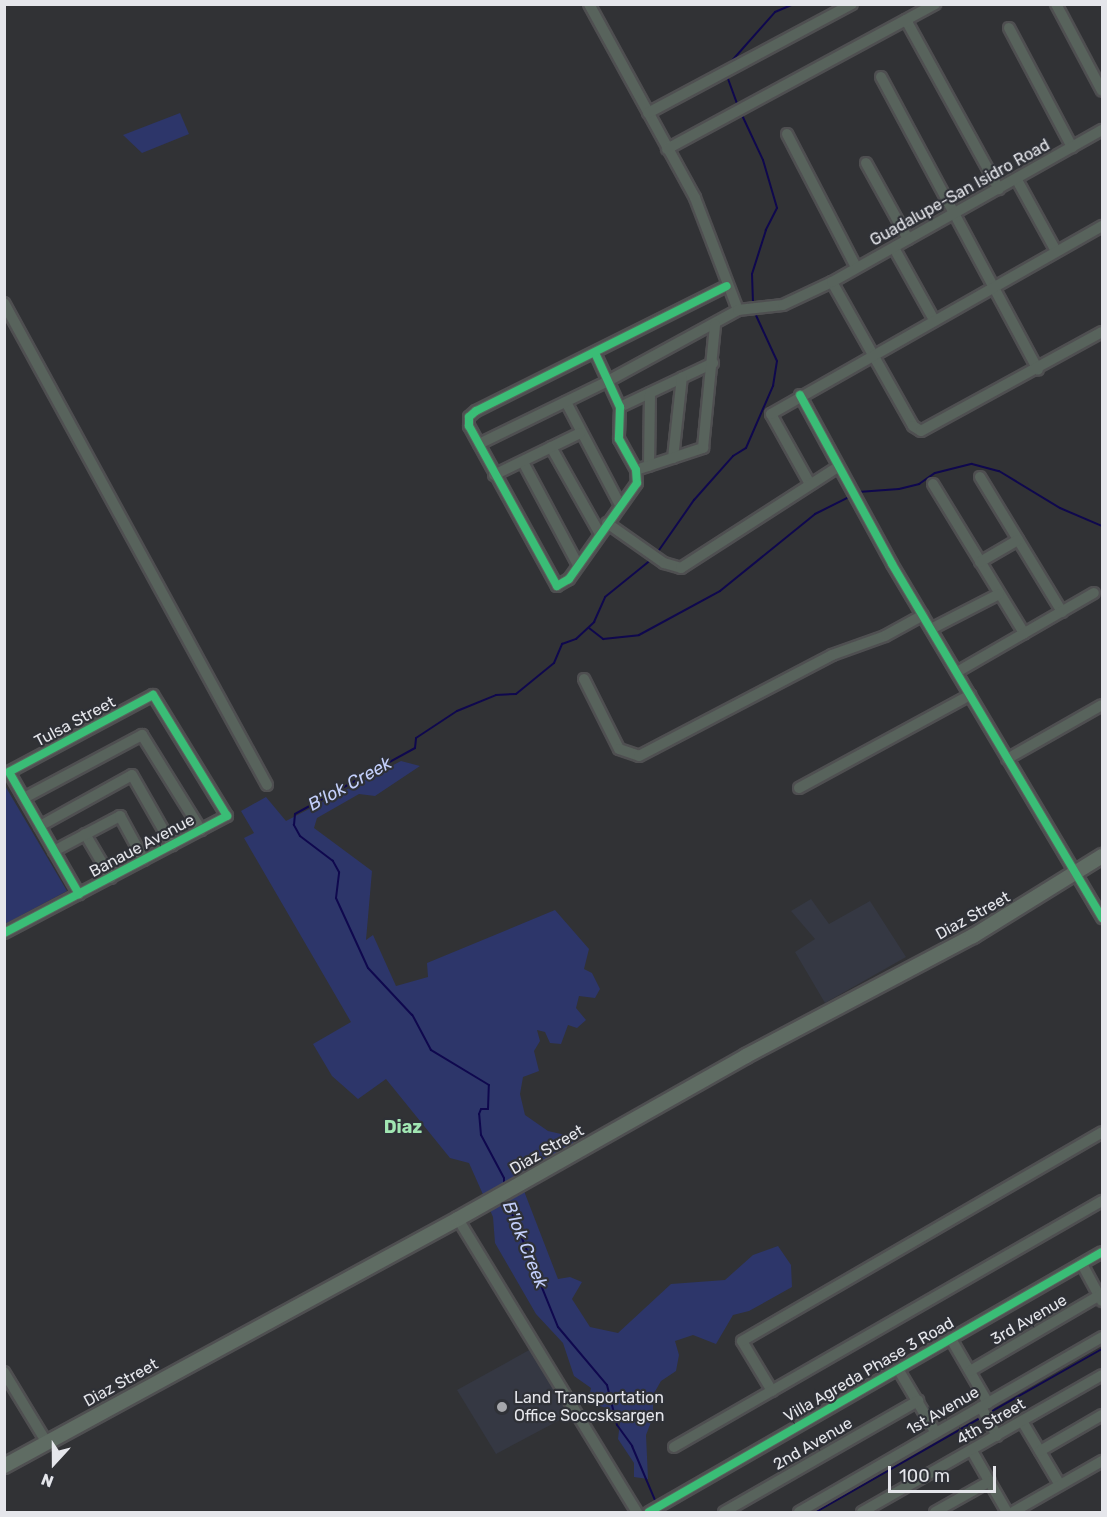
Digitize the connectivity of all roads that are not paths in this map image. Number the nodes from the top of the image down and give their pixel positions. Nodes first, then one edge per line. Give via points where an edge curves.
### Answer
1 (589, 4) edge
2 (852, 4) edge
3 (935, 4) edge
4 (1056, 4) edge
5 (906, 20) junction
6 (1009, 28) dead end
7 (881, 77) dead end
8 (1102, 91) edge
9 (648, 113) junction
10 (1102, 133) edge
11 (787, 134) dead end
12 (1072, 147) junction
13 (667, 149) junction
14 (866, 164) dead end
15 (1017, 180) junction
16 (999, 189) junction
17 (954, 214) junction
18 (1102, 226) edge
19 (908, 239) junction
20 (894, 248) junction
21 (1056, 251) junction
22 (856, 267) junction
23 (832, 282) junction
24 (995, 285) junction
25 (727, 286) junction
26 (4, 303) edge
27 (738, 310) junction
28 (934, 320) junction
29 (715, 325) junction
30 (1102, 332) edge
31 (595, 353) junction
32 (872, 355) junction
33 (713, 363) junction
34 (1038, 370) junction
35 (682, 378) junction
36 (608, 381) junction
37 (650, 393) junction
38 (800, 395) junction
39 (566, 402) junction
40 (620, 407) junction
41 (580, 433) junction
42 (478, 444) junction
43 (551, 447) junction
44 (673, 458) junction
45 (523, 462) junction
46 (649, 466) junction
47 (838, 467) junction
48 (636, 470) junction
49 (495, 475) junction
50 (980, 477) dead end
51 (810, 484) junction
52 (933, 484) dead end
53 (620, 505) junction
54 (607, 523) junction
55 (600, 534) junction
56 (1018, 540) junction
57 (980, 562) junction
58 (578, 565) junction
59 (1094, 593) dead end
60 (999, 594) junction
61 (1062, 612) junction
62 (923, 615) junction
63 (931, 629) junction
64 (1024, 633) junction
65 (957, 672) junction
66 (584, 679) dead end
67 (970, 695) junction
68 (1102, 705) edge
69 (1006, 759) junction
70 (267, 785) dead end
71 (799, 788) dead end
72 (24, 798) junction
73 (227, 816) joint
74 (40, 826) junction
75 (201, 830) junction
76 (85, 834) junction
77 (172, 845) junction
78 (54, 850) junction
79 (1102, 856) edge
80 (144, 860) junction
81 (1076, 872) junction
82 (111, 878) junction
83 (79, 894) junction
84 (1102, 918) edge
85 (4, 933) edge
86 (1102, 1132) edge
87 (1102, 1201) edge
88 (458, 1220) junction
89 (1102, 1252) edge
90 (1082, 1264) junction
91 (1102, 1297) edge
92 (1102, 1337) edge
93 (951, 1339) junction
94 (898, 1369) junction
95 (970, 1371) junction
96 (4, 1372) edge
97 (1102, 1375) edge
98 (772, 1391) junction
99 (918, 1401) junction
100 (985, 1410) junction
101 (1102, 1415) edge
102 (1022, 1421) junction
103 (936, 1433) junction
104 (997, 1436) junction
105 (46, 1443) junction
106 (674, 1446) dead end
107 (972, 1450) junction
108 (1040, 1451) junction
109 (1102, 1461) edge
110 (4, 1466) edge
111 (990, 1481) junction
112 (1060, 1485) junction
113 (658, 1507) edge
114 (637, 1512) edge
115 (673, 1512) edge
116 (724, 1512) edge
117 (799, 1512) edge
118 (862, 1512) edge
119 (935, 1512) edge
120 (1008, 1512) edge
121 (1013, 1512) edge

1 - 9 street
2 - 9 street
3 - 5 street
4 - 8 street
5 - 13 street
5 - 16 street
6 - 12 street
7 - 17 street
9 - 13 street
10 - 12 street, Guadalupe-San Isidro Road
11 - 22 street
12 - 15 street, Guadalupe-San Isidro Road
13 - 25 street via 703,214
14 - 19 street
15 - 16 street, Guadalupe-San Isidro Road
15 - 21 street
16 - 17 street, Guadalupe-San Isidro Road
17 - 19 street, Guadalupe-San Isidro Road
17 - 24 street
18 - 21 street
19 - 20 street, Guadalupe-San Isidro Road
20 - 22 street, Guadalupe-San Isidro Road
20 - 28 street
21 - 24 street
22 - 23 street, Guadalupe-San Isidro Road
23 - 27 street, Guadalupe-San Isidro Road via 783,305
23 - 32 street
24 - 28 street
24 - 34 street
25 - 27 street
25 - 31 street
26 - 70 street
27 - 29 street
28 - 32 street
29 - 33 street
29 - 36 street
30 - 34 street
31 - 36 street
31 - 42 street via 471,414 469,426
32 - 34 street via 913,426 921,431
32 - 38 street
33 - 35 street
33 - 44 street via 704,445 699,451
35 - 37 street
35 - 44 street
36 - 39 street
36 - 40 street
37 - 40 street
37 - 46 street
38 - 47 street
38 - 51 street via 771,414
39 - 41 street
39 - 42 street
40 - 48 street via 622,450
41 - 43 street
41 - 53 street
42 - 49 street
43 - 45 street
43 - 55 street
44 - 46 street
45 - 49 street
45 - 58 street
46 - 48 street
47 - 51 street
47 - 62 street
48 - 53 street via 636,486
49 - 58 street via 553,584 563,585
50 - 56 street
51 - 54 street via 678,568
52 - 57 street
53 - 54 street
54 - 55 street
55 - 58 street
56 - 57 street
56 - 61 street
57 - 60 street
59 - 61 street
60 - 63 street
60 - 64 street
61 - 64 street
62 - 63 street
62 - 66 street via 885,636 832,655 639,756 619,749
63 - 65 street
64 - 65 street
65 - 67 street
67 - 69 street
67 - 71 street
68 - 69 street
69 - 81 street
72 - 73 street, Tulsa Street via 9,772 153,695
72 - 74 street, Tulsa Street
72 - 75 street via 142,735
73 - 75 street, Banaue Avenue
74 - 77 street via 132,775
74 - 78 street, Tulsa Street
75 - 77 street, Banaue Avenue
76 - 78 street
76 - 80 street via 120,816
76 - 82 street
77 - 80 street, Banaue Avenue
78 - 83 street, Tulsa Street
79 - 81 main road, Diaz Street
80 - 82 street, Banaue Avenue
81 - 84 street
81 - 88 main road, Diaz Street via 974,936 746,1056
82 - 83 street, Banaue Avenue
83 - 85 street, Banaue Avenue
86 - 98 street via 742,1341
87 - 98 street
88 - 105 main road, Diaz Street
88 - 114 street
89 - 90 street, Villa Agreda Phase 3 Road
90 - 91 street
90 - 93 street, Villa Agreda Phase 3 Road
91 - 95 street, 3rd Avenue
92 - 100 street, 1st Avenue
93 - 94 street, Villa Agreda Phase 3 Road
93 - 95 street
94 - 99 street
94 - 113 street, Villa Agreda Phase 3 Road
95 - 100 street
96 - 105 street
97 - 102 street, 4th Street
98 - 106 street
99 - 103 street
99 - 116 street, 2nd Avenue
100 - 103 street, 1st Avenue
100 - 104 street
101 - 108 street
102 - 104 street, 4th Street
102 - 108 street
103 - 117 street, 1st Avenue
104 - 107 street, 4th Street
105 - 110 main road, Diaz Street
107 - 111 street
107 - 118 street, 4th Street
108 - 112 street
109 - 112 street
111 - 119 street
111 - 120 street
112 - 121 street
113 - 115 street

